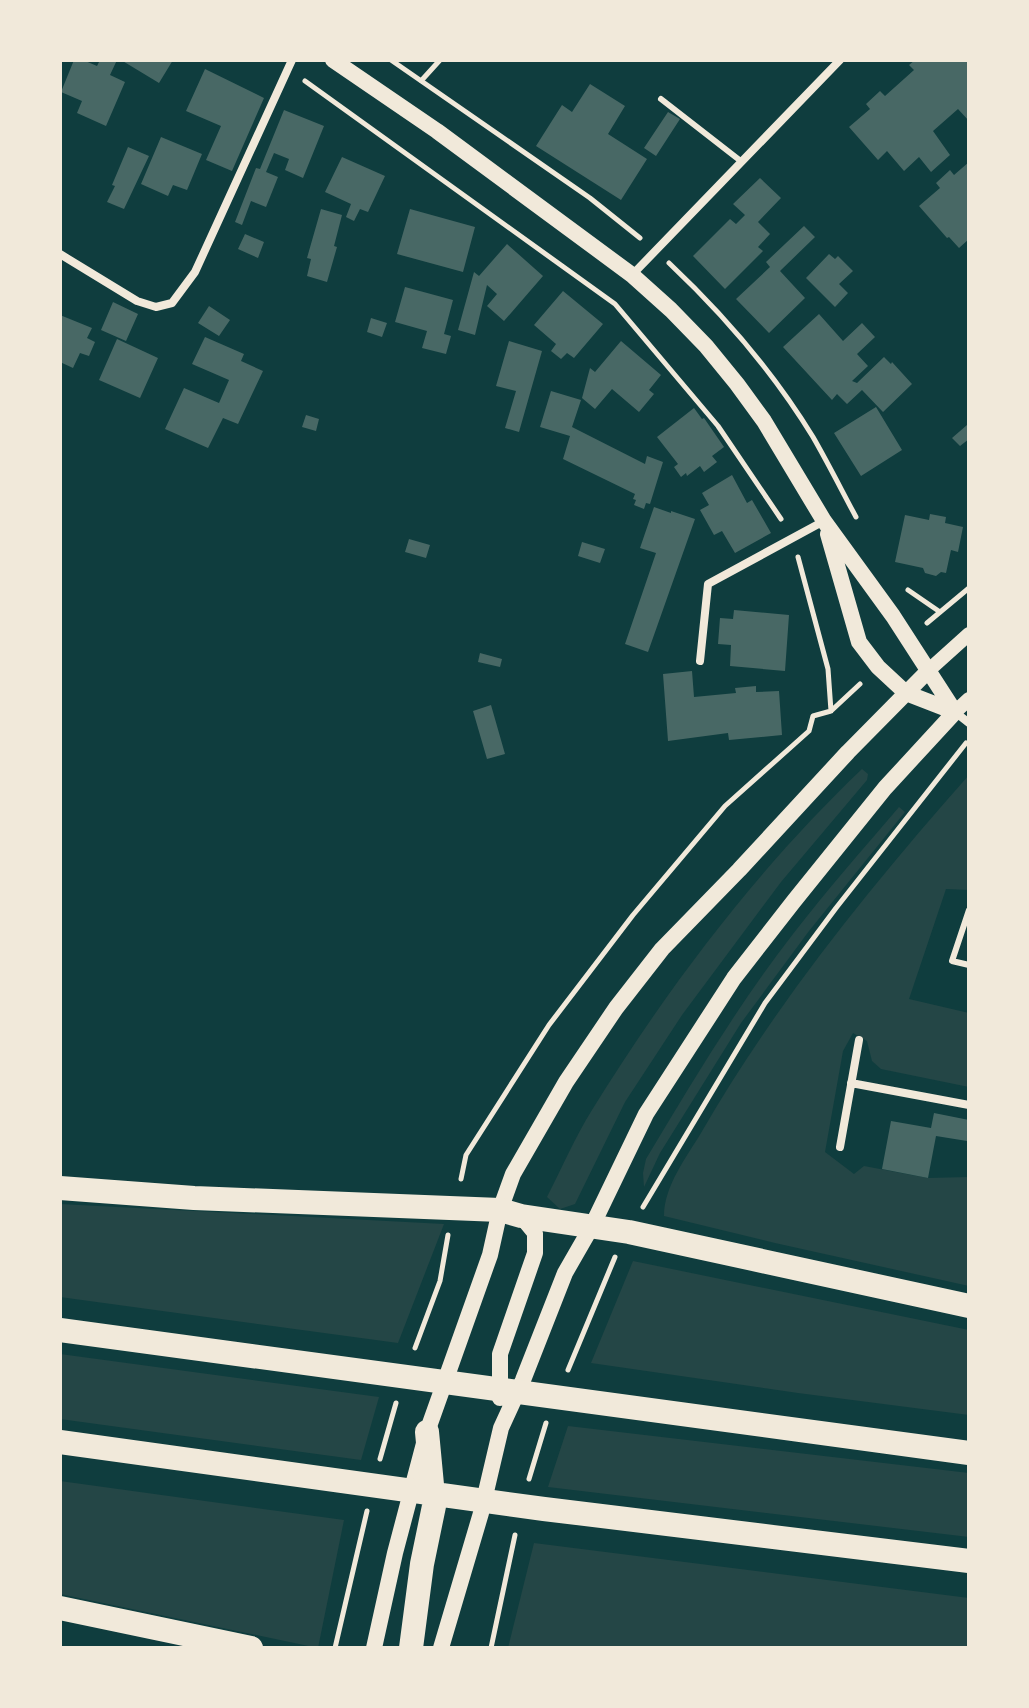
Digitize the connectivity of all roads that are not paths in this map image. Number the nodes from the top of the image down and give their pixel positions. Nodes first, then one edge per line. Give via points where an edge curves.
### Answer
1 (333, 60) edge
2 (840, 60) edge
3 (290, 64) edge
4 (661, 99) dead end
5 (742, 162) junction
6 (60, 254) edge
7 (632, 275) junction
8 (824, 521) junction
9 (969, 634) edge
10 (700, 661) dead end
11 (929, 670) junction
12 (906, 693) junction
13 (969, 699) edge
14 (955, 712) junction
15 (969, 723) edge
16 (969, 910) edge
17 (969, 965) edge
18 (859, 1040) dead end
19 (851, 1083) junction
20 (969, 1105) edge
21 (840, 1147) dead end
22 (60, 1188) edge
23 (510, 1213) junction
24 (592, 1226) junction
25 (969, 1306) edge
26 (60, 1330) edge
27 (501, 1428) junction
28 (427, 1432) junction
29 (60, 1442) edge
30 (969, 1453) edge
31 (969, 1561) edge
32 (60, 1608) edge
33 (374, 1647) edge
34 (411, 1647) edge
35 (251, 1648) edge
36 (441, 1648) edge

1 - 7 main road
2 - 5 street
3 - 6 street via 195,272 172,303 156,307 137,301
4 - 5 lane
5 - 7 street
7 - 8 main road via 737,384
8 - 10 street via 708,584
8 - 11 main road
8 - 12 main road via 859,642
9 - 11 street
11 - 12 main road
11 - 14 main road
12 - 14 main road
12 - 23 main road via 662,949 625,996 566,1082 513,1174
13 - 14 street
14 - 15 street
14 - 24 main road via 885,788 734,978 646,1114
16 - 17 lane via 952,961
18 - 19 street
19 - 20 street
19 - 21 street
22 - 23 highway
23 - 24 highway
23 - 27 main road via 535,1233 535,1253 500,1354
23 - 28 main road
24 - 25 highway
24 - 27 main road via 565,1273
26 - 30 highway
27 - 36 main road
28 - 33 main road
28 - 34 highway via 434,1506
29 - 31 highway
32 - 35 highway

